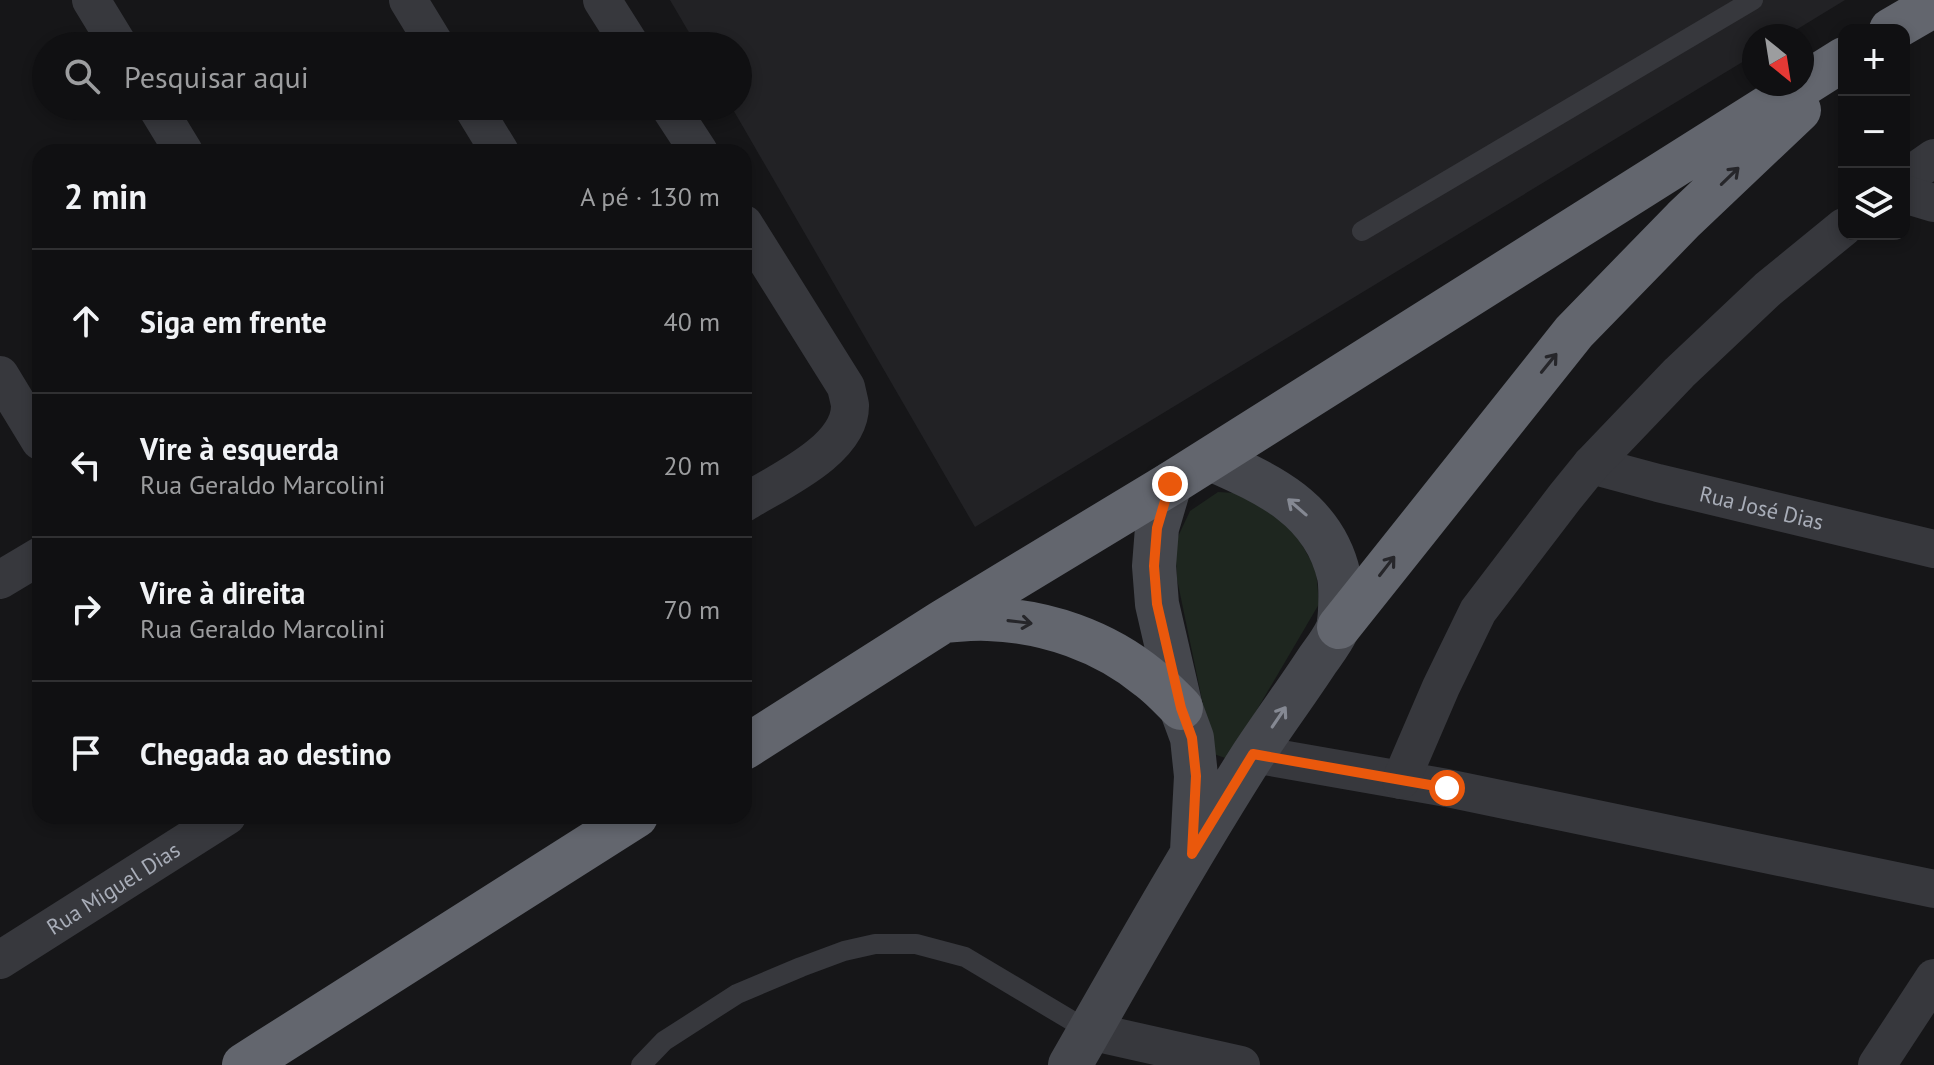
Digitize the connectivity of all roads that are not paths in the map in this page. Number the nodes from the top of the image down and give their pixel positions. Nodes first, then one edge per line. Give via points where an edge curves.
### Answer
1 (91, 0) edge
2 (408, 0) edge
3 (602, 0) edge
4 (1753, 0) edge
5 (1934, 5) edge
6 (1901, 24) edge
7 (110, 32) edge
8 (427, 32) edge
9 (622, 32) edge
10 (1838, 63) edge
11 (1838, 73) edge
12 (165, 120) edge
13 (481, 120) edge
14 (678, 120) edge
15 (179, 144) edge
16 (495, 144) edge
17 (694, 144) edge
18 (1934, 158) edge
19 (1910, 175) edge
20 (1910, 196) edge
21 (1934, 203) edge
22 (1362, 231) dead end
23 (1838, 232) edge
24 (752, 237) edge
25 (0, 375) edge
26 (32, 428) edge
27 (1211, 459) junction
28 (1591, 465) junction
29 (1170, 484) junction
30 (752, 498) edge
31 (1934, 549) edge
32 (32, 561) edge
33 (0, 580) edge
34 (942, 622) junction
35 (1339, 627) junction
36 (1181, 708) junction
37 (752, 743) edge
38 (1253, 754) junction
39 (1401, 780) junction
40 (214, 824) edge
41 (623, 824) edge
42 (1192, 854) junction
43 (1934, 889) edge
44 (0, 960) edge
45 (1934, 978) edge
46 (1080, 1048) edge
47 (244, 1065) edge
48 (641, 1065) edge
49 (1241, 1065) edge
50 (1877, 1065) edge

1 - 7 street
2 - 8 street
3 - 9 street
4 - 22 lane
5 - 6 highway
10 - 27 highway
35 -> 11 highway via 1574,332
12 - 15 street
13 - 16 street
14 - 17 street
18 - 19 street
20 - 21 street
23 - 28 street via 1768,289
24 - 30 street via 846,387 850,403 834,444
25 - 26 street
27 - 29 highway
35 -> 27 street via 1340,578 1315,524 1272,488
28 - 31 street, Rua José Dias
28 - 39 street via 1478,611
29 - 34 highway
29 - 36 street via 1157,528 1154,566 1157,604
32 - 33 street
34 -> 36 highway via 987,619 1073,634 1125,661
34 - 37 highway
38 -> 35 street
36 - 42 street via 1192,738 1196,776
38 - 39 street
38 - 42 street
39 - 43 street
40 - 44 street, Rua Miguel Dias
41 - 47 highway
42 - 46 street
45 - 50 street
46 - 48 lane via 965,957 916,944 875,944 737,994 664,1041
46 - 49 street

